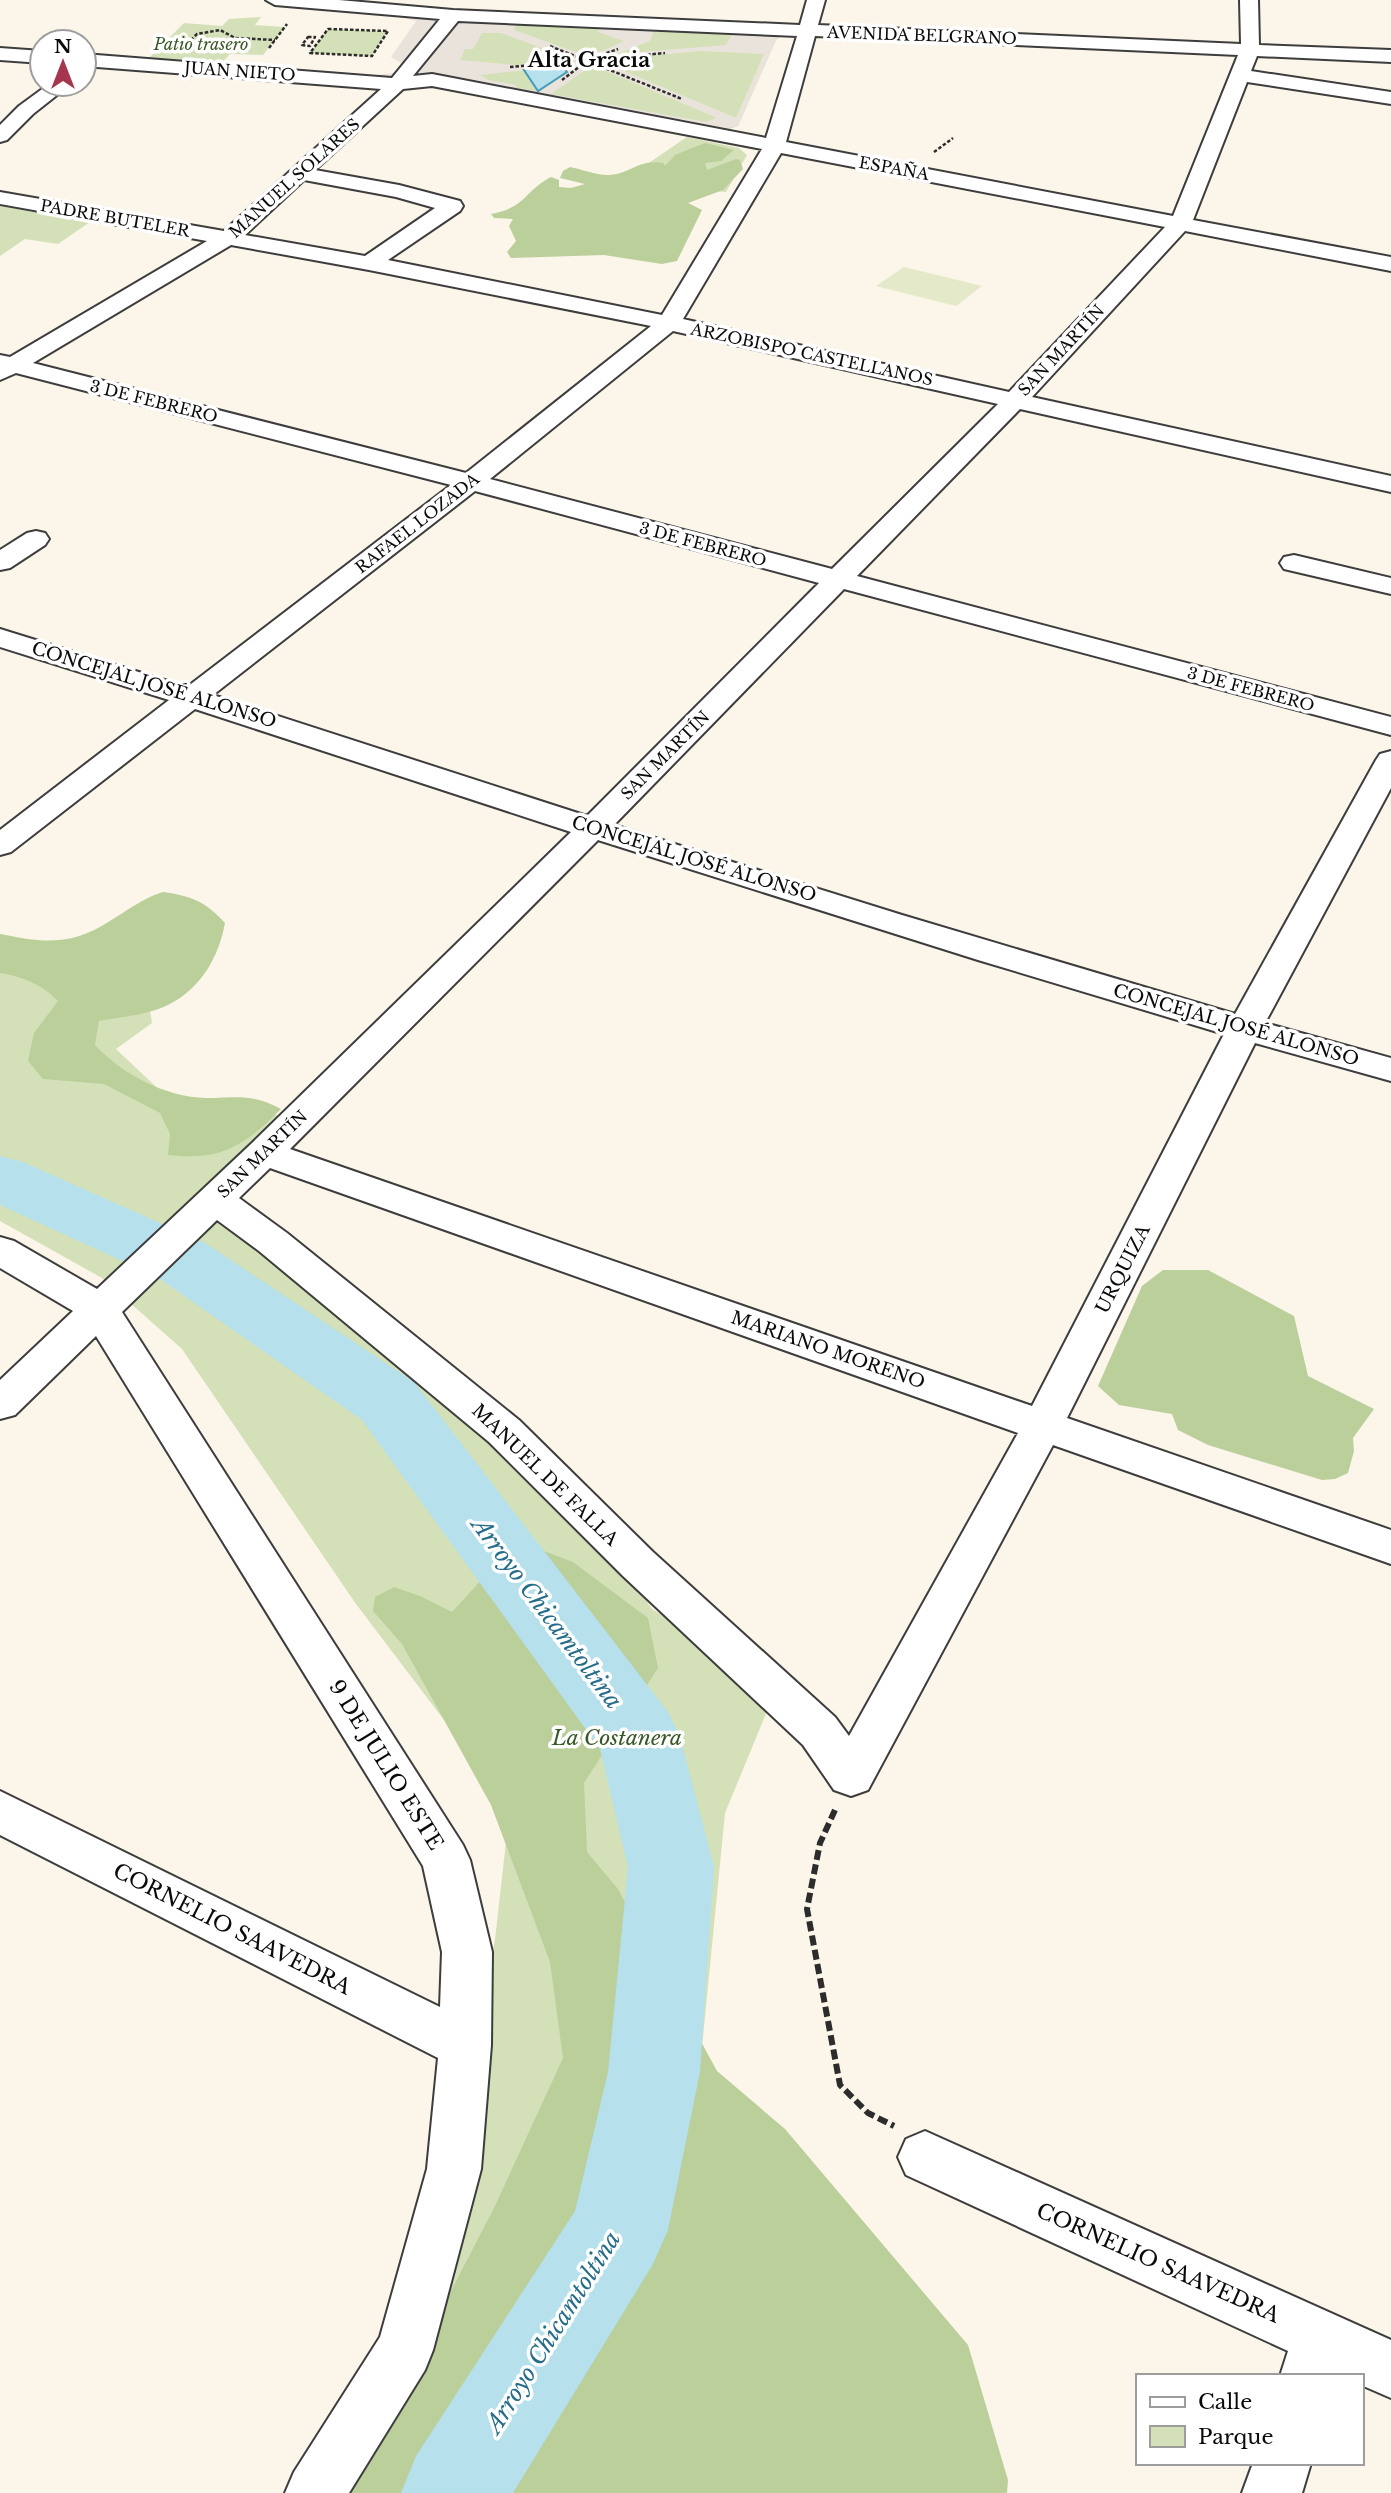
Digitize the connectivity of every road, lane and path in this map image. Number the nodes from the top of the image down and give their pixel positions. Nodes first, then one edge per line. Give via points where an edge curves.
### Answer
1 (275, 0) edge
2 (816, 0) edge
3 (1249, 0) edge
4 (285, 1) edge
5 (413, 6) edge
6 (453, 15) junction
7 (806, 30) junction
8 (302, 41) dead end
9 (318, 42) junction
10 (407, 43) dead end
11 (430, 44) junction
12 (1250, 49) junction
13 (676, 52) dead end
14 (0, 54) edge
15 (28, 56) edge
16 (1391, 56) edge
17 (98, 63) edge
18 (1241, 75) junction
19 (397, 84) junction
20 (42, 98) edge
21 (1391, 98) edge
22 (689, 102) dead end
23 (0, 110) edge
24 (26, 110) junction
25 (0, 136) edge
26 (774, 146) junction
27 (299, 173) junction
28 (0, 198) edge
29 (1181, 223) junction
30 (230, 237) junction
31 (369, 263) junction
32 (1391, 264) edge
33 (669, 323) junction
34 (4, 367) edge
35 (1016, 399) junction
36 (471, 482) junction
37 (1391, 484) edge
38 (36, 539) dead end
39 (0, 562) edge
40 (1294, 563) dead end
41 (838, 579) junction
42 (1391, 586) edge
43 (0, 638) edge
44 (192, 695) junction
45 (1391, 726) edge
46 (1391, 760) edge
47 (593, 828) junction
48 (0, 845) edge
49 (1244, 1029) junction
50 (1391, 1070) edge
51 (264, 1153) junction
52 (209, 1205) junction
53 (0, 1250) edge
54 (105, 1303) junction
55 (0, 1404) edge
56 (1044, 1425) junction
57 (1391, 1547) edge
58 (851, 1776) junction
59 (0, 1812) edge
60 (465, 2045) junction
61 (929, 2159) joint
62 (1315, 2356) edge
63 (1391, 2369) edge
64 (1281, 2465) edge
65 (315, 2493) edge
66 (1272, 2493) edge

1 - 4 street, AVENIDA BELGRANO
2 - 7 street, RAFAEL LOZADA
3 - 12 street
4 - 5 street, AVENIDA BELGRANO
5 - 6 street, AVENIDA BELGRANO
6 - 7 street, AVENIDA BELGRANO
6 - 11 street, MANUEL SOLARES
7 - 12 street, AVENIDA BELGRANO
7 - 26 street, RAFAEL LOZADA
8 - 9 path via 310,46
9 - 9 path via 328,29 388,31 372,56 310,53
10 - 11 street
11 - 19 street, MANUEL SOLARES
12 - 16 street, AVENIDA BELGRANO
12 - 18 street, SAN MARTÍN
13 - 22 path via 589,60
14 - 15 street
17 - 19 street, JUAN NIETO
18 - 21 street
18 - 29 street, SAN MARTÍN
19 - 26 street, ESPAÑA via 432,80
19 - 27 street, MANUEL SOLARES
20 - 24 street
23 - 24 street
24 - 25 street
26 - 29 street, ESPAÑA
26 - 33 street, RAFAEL LOZADA
27 - 30 street, MANUEL SOLARES
27 - 31 street via 386,188 452,206
28 - 30 street, PADRE BUTELER
29 - 32 street, ESPAÑA
29 - 35 street, SAN MARTÍN
30 - 31 street, ARZOBISPO CASTELLANOS
30 - 34 street, MANUEL SOLARES
31 - 33 street, ARZOBISPO CASTELLANOS
33 - 35 street, ARZOBISPO CASTELLANOS
33 - 36 street, RAFAEL LOZADA
34 - 36 street, 3 DE FEBRERO
35 - 37 street, ARZOBISPO CASTELLANOS
35 - 41 street, SAN MARTÍN
36 - 41 street, 3 DE FEBRERO
36 - 44 street, RAFAEL LOZADA
38 - 39 street
40 - 42 street
41 - 45 street, 3 DE FEBRERO
41 - 47 street, SAN MARTÍN
43 - 44 street, CONCEJAL JOSÉ ALONSO
44 - 47 street, CONCEJAL JOSÉ ALONSO
44 - 48 street, RAFAEL LOZADA
46 - 49 street, URQUIZA
47 - 49 street, CONCEJAL JOSÉ ALONSO
47 - 51 street, SAN MARTÍN
49 - 50 street, CONCEJAL JOSÉ ALONSO
49 - 56 street, URQUIZA
51 - 52 street, SAN MARTÍN
51 - 56 street, MARIANO MORENO
52 - 54 street, SAN MARTÍN
52 - 58 street, MANUEL DE FALLA via 273,1242 503,1431 638,1564 819,1731
53 - 54 street, 9 DE JULIO ESTE
54 - 55 street, SAN MARTÍN
54 - 60 street, 9 DE JULIO ESTE via 446,1860 467,1952
56 - 57 street, MARIANO MORENO
56 - 58 street, URQUIZA
58 - 61 path via 820,1843 807,1909 839,2085 867,2113 910,2133
59 - 60 street, CORNELIO SAAVEDRA
60 - 65 street, 9 DE JULIO ESTE via 454,2169 405,2350
61 - 62 street, CORNELIO SAAVEDRA
62 - 63 street, CORNELIO SAAVEDRA
64 - 66 street

